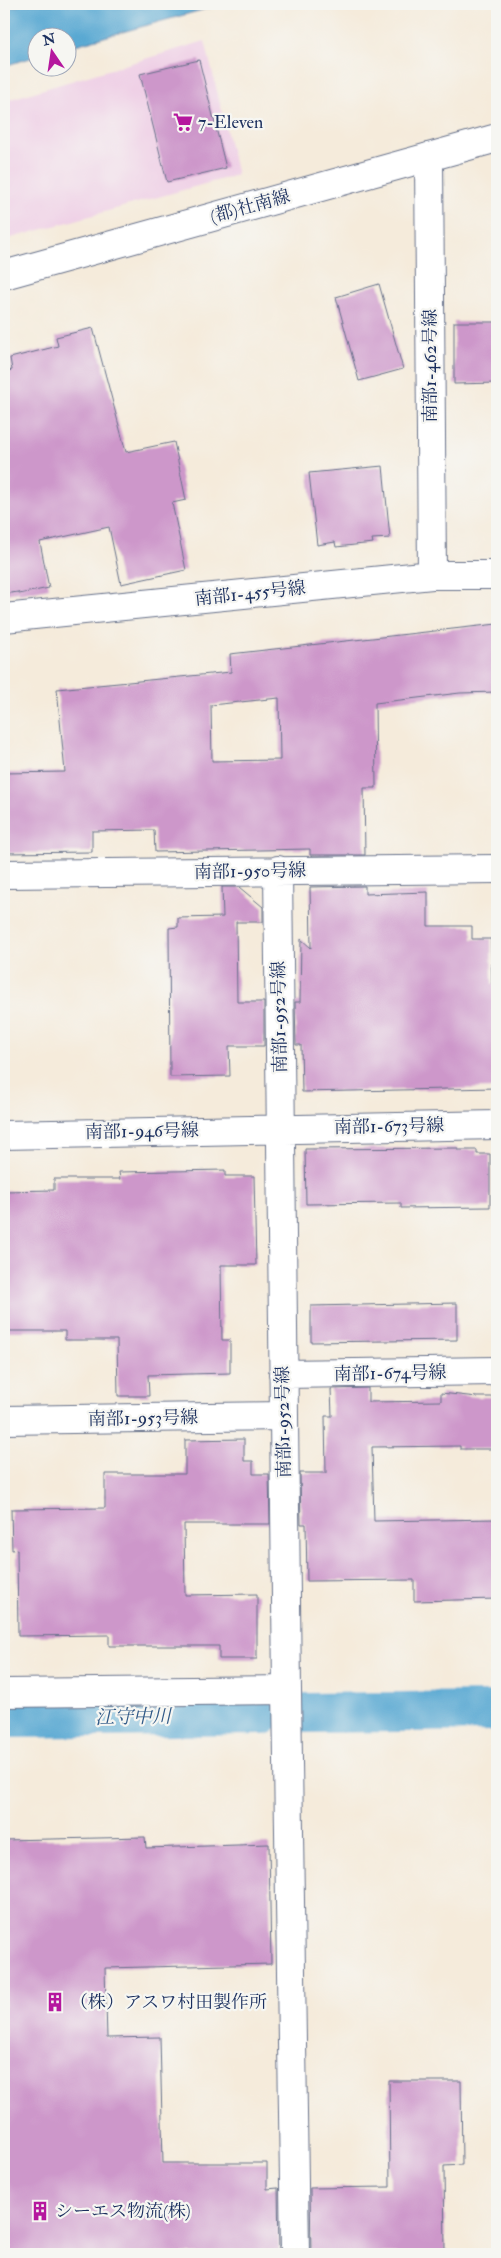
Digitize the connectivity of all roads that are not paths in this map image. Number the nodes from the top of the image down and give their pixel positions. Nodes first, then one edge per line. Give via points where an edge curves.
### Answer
1 (497, 138) edge
2 (429, 157) junction
3 (4, 275) edge
4 (497, 574) edge
5 (432, 575) junction
6 (4, 618) edge
7 (497, 869) edge
8 (278, 870) junction
9 (4, 874) edge
10 (497, 1125) edge
11 (280, 1128) junction
12 (4, 1135) edge
13 (497, 1371) edge
14 (283, 1374) junction
15 (283, 1416) junction
16 (4, 1420) edge
17 (287, 1690) junction
18 (4, 1693) edge
19 (295, 2254) edge

1 - 2 street, (都)社南線
2 - 3 street, (都)社南線
2 - 5 street, 南部1-462号線
4 - 5 street, 南部1-455号線
5 - 6 street, 南部1-455号線
7 - 8 street, 南部1-950号線
8 - 9 street, 南部1-950号線
8 - 11 street, 南部1-952号線
10 - 11 street, 南部1-673号線
11 - 12 street, 南部1-946号線
11 - 14 street, 南部1-952号線
13 - 14 street, 南部1-674号線
14 - 15 street, 南部1-952号線
15 - 16 street, 南部1-953号線
15 - 17 street, 南部1-952号線
17 - 18 street
17 - 19 street, 南部1-952号線

